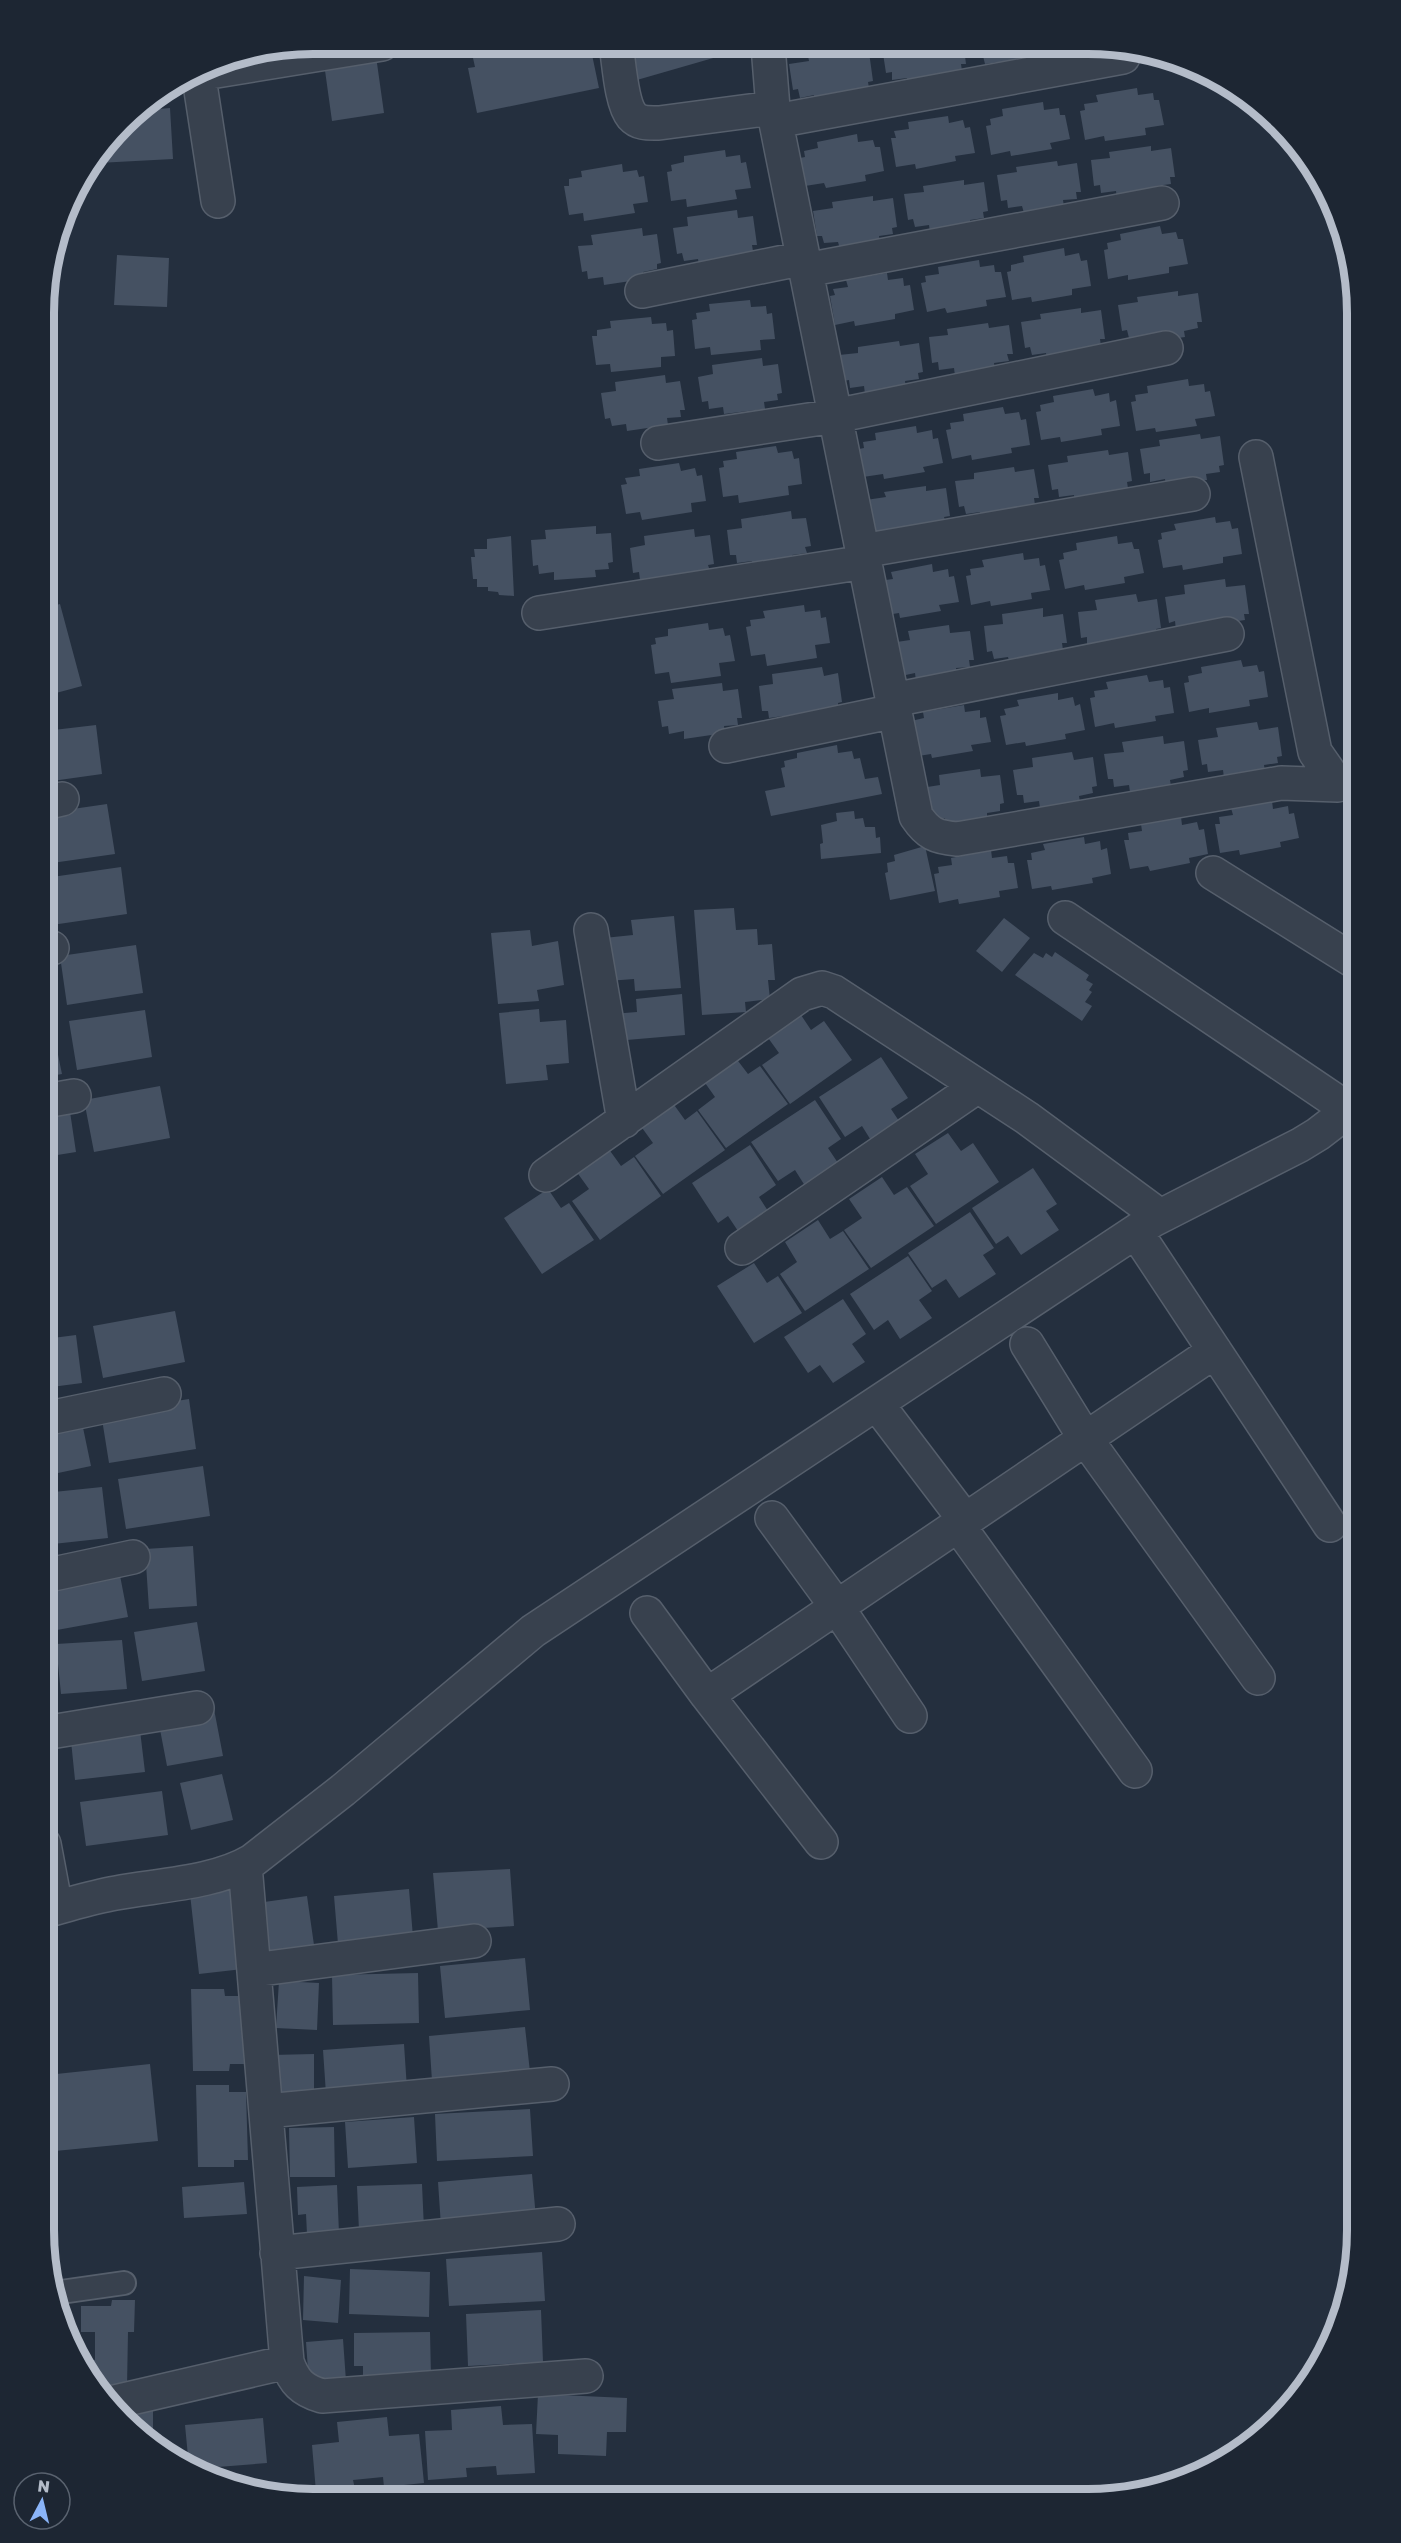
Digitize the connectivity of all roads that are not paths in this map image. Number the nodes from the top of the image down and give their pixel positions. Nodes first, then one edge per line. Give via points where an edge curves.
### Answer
1 (316, 54) edge
2 (618, 54) edge
3 (769, 54) edge
4 (1123, 57) dead end
5 (234, 67) edge
6 (199, 80) edge
7 (775, 114) junction
8 (218, 201) dead end
9 (1162, 203) dead end
10 (805, 264) junction
11 (642, 291) dead end
12 (1166, 348) dead end
13 (836, 416) junction
14 (658, 443) dead end
15 (1256, 457) dead end
16 (1192, 494) dead end
17 (864, 557) junction
18 (539, 613) dead end
19 (1227, 634) dead end
20 (894, 706) junction
21 (726, 746) dead end
22 (1213, 873) dead end
23 (1065, 918) dead end
24 (591, 930) dead end
25 (1347, 957) edge
26 (978, 1086) junction
27 (1347, 1103) edge
28 (1347, 1112) edge
29 (624, 1121) junction
30 (546, 1175) dead end
31 (1148, 1224) junction
32 (742, 1248) dead end
33 (1027, 1344) dead end
34 (1215, 1351) junction
35 (164, 1394) dead end
36 (877, 1404) junction
37 (54, 1417) edge
38 (1085, 1438) junction
39 (772, 1518) dead end
40 (961, 1522) junction
41 (1330, 1526) dead end
42 (133, 1557) dead end
43 (54, 1574) edge
44 (837, 1607) junction
45 (647, 1613) dead end
46 (1258, 1678) dead end
47 (707, 1695) junction
48 (197, 1708) dead end
49 (910, 1716) dead end
50 (54, 1730) edge
51 (1135, 1772) dead end
52 (821, 1842) dead end
53 (245, 1865) junction
54 (54, 1908) edge
55 (474, 1941) dead end
56 (254, 1970) junction
57 (552, 2084) dead end
58 (266, 2111) junction
59 (558, 2224) dead end
60 (277, 2253) junction
61 (124, 2283) dead end
62 (62, 2292) edge
63 (287, 2362) junction
64 (586, 2376) dead end
65 (118, 2401) edge

1 - 5 street
2 - 7 street via 626,103 632,116 643,123
3 - 7 street
4 - 7 street
6 - 8 street
7 - 10 street
9 - 10 street
10 - 11 street
10 - 13 street
12 - 13 street
13 - 14 street
13 - 17 street
15 - 20 street via 1315,752 1338,785 1281,783 957,839 940,837 925,830 916,816
16 - 17 street
17 - 18 street
17 - 20 street
19 - 20 street
20 - 21 street
22 - 25 street
23 - 27 street
24 - 29 street
26 - 29 street via 822,988 802,994
26 - 31 street via 1028,1118
26 - 32 street
28 - 31 street via 1300,1145
29 - 30 street
31 - 34 street
31 - 36 street
33 - 38 street
34 - 38 street
34 - 41 street
35 - 37 street
36 - 40 street
36 - 53 street via 526,1636 343,1790
38 - 40 street
38 - 46 street
39 - 44 street
40 - 44 street
40 - 51 street
42 - 43 street
44 - 47 street
44 - 49 street
45 - 47 street
47 - 52 street
48 - 50 street
53 - 54 street via 218,1875 113,1893
53 - 56 street
55 - 56 street
56 - 58 street
57 - 58 street
58 - 60 street
59 - 60 street
60 - 63 street
61 - 62 lane
63 - 64 street via 292,2378 305,2391 322,2396
63 - 65 street

